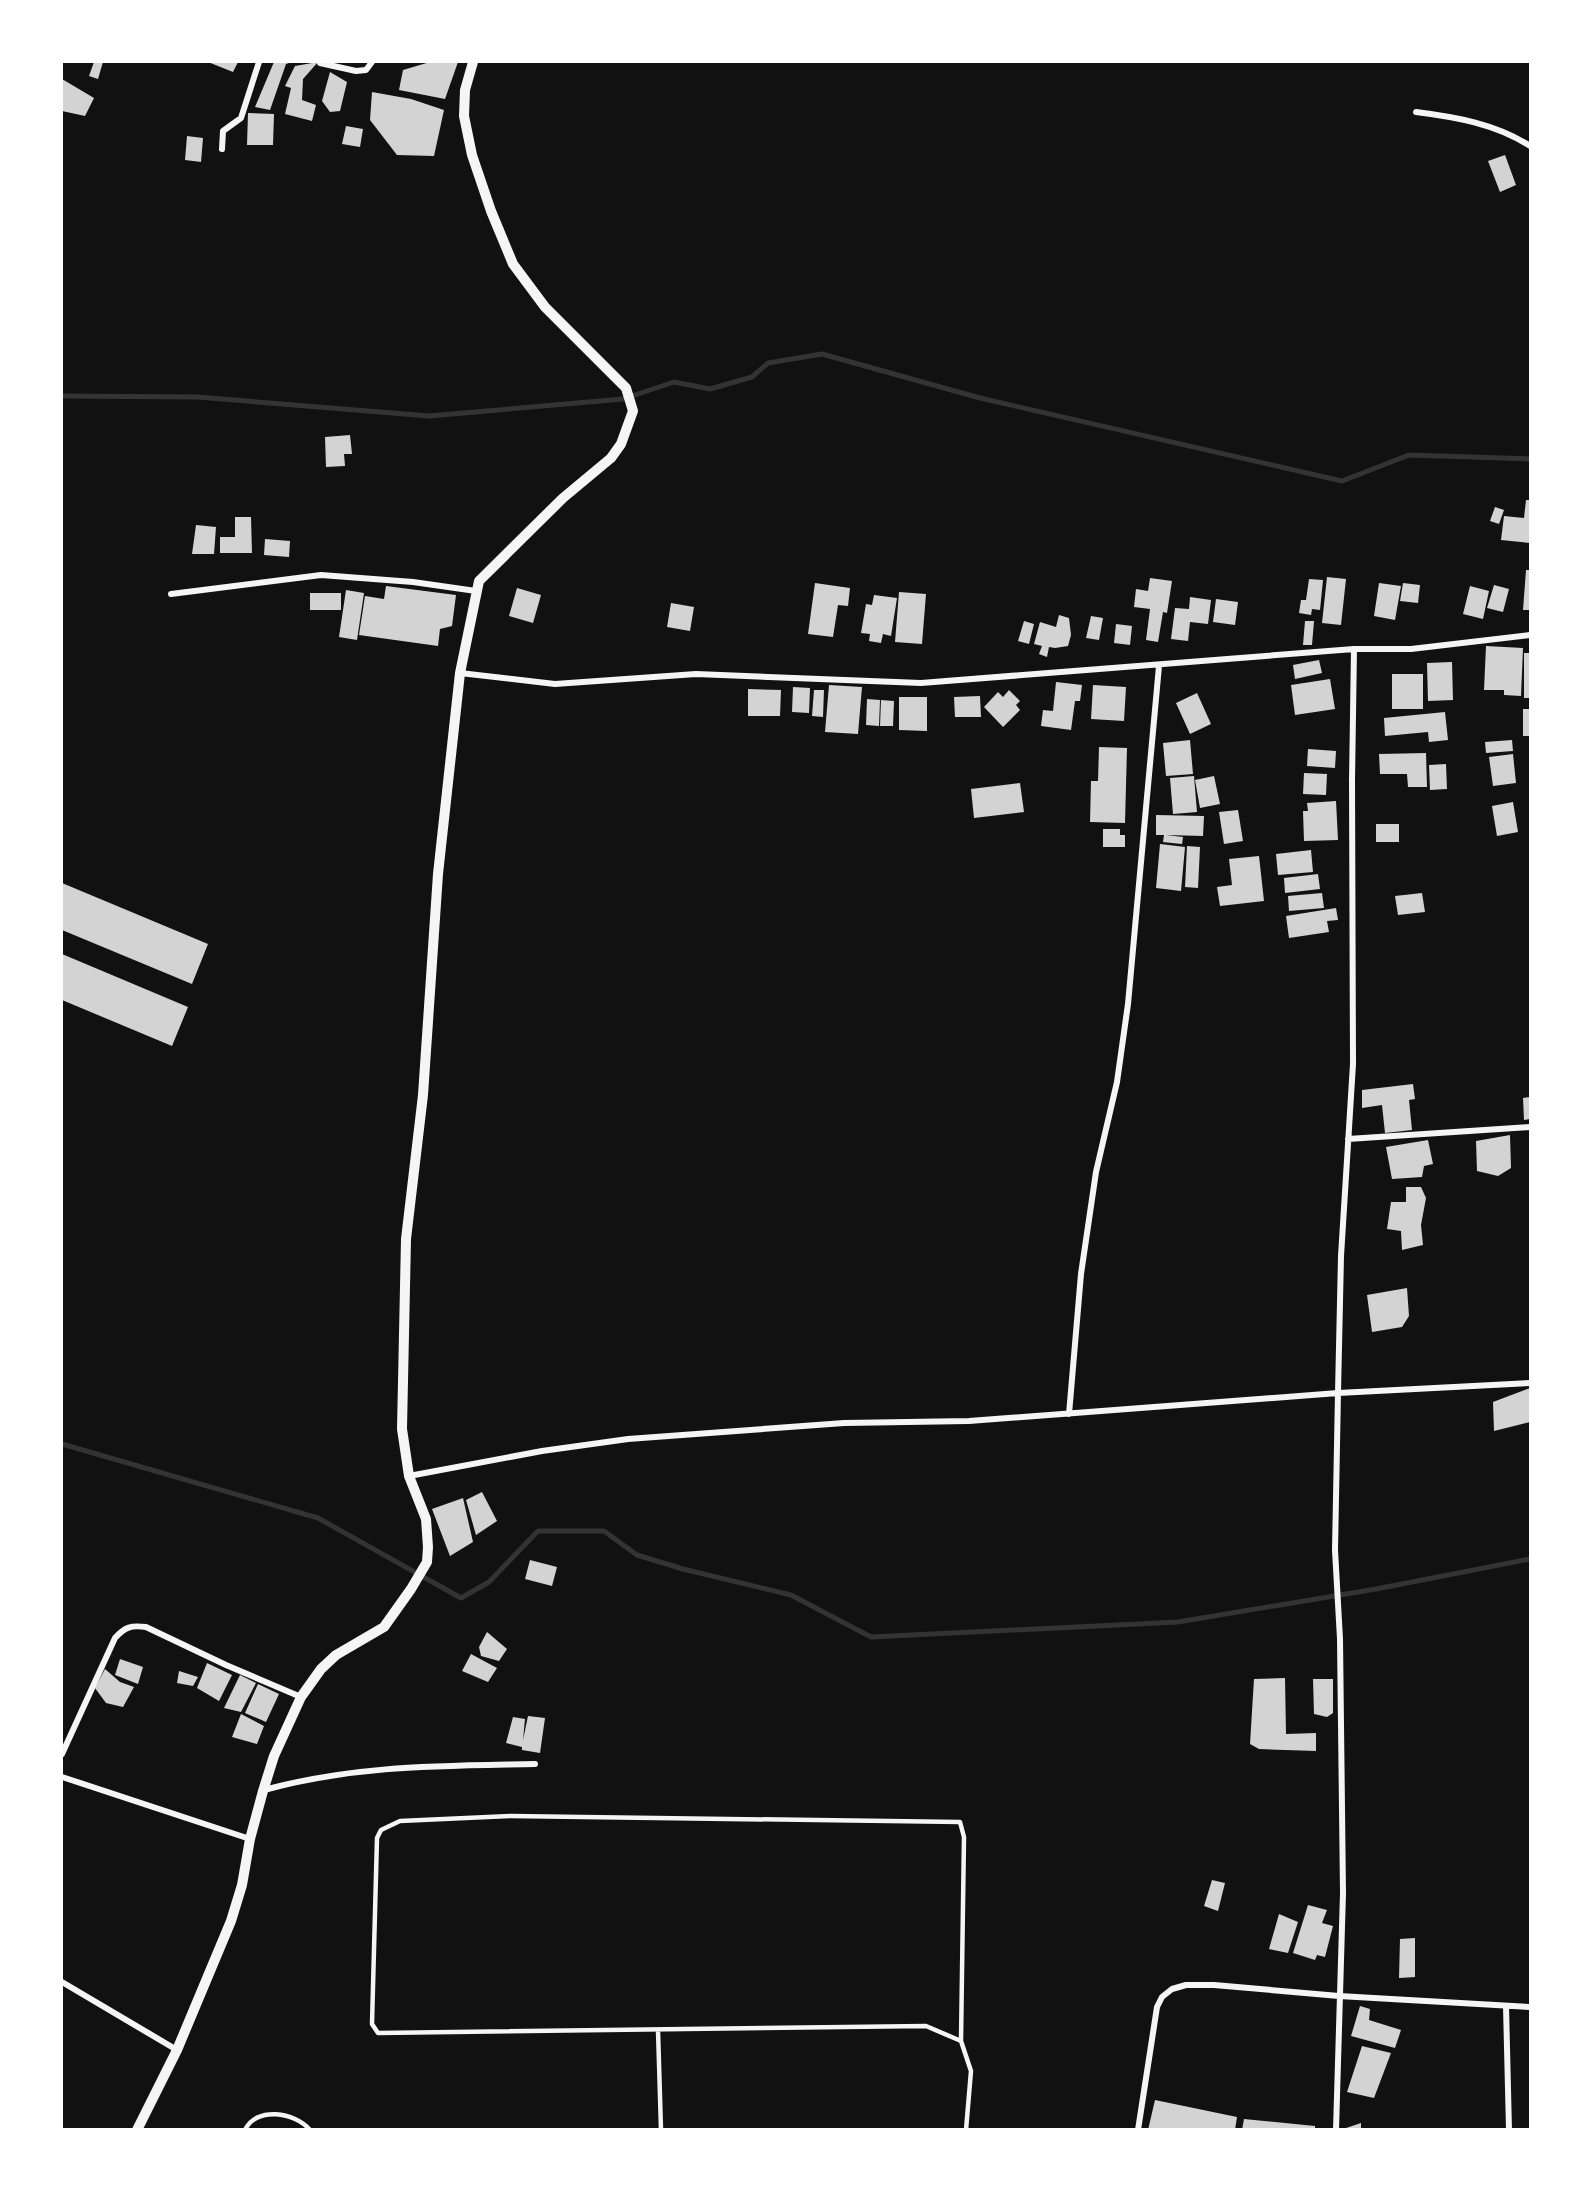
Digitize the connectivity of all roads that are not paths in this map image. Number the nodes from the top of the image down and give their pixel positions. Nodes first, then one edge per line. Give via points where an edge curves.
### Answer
1 (259, 62) edge
2 (372, 62) edge
3 (473, 62) edge
4 (320, 63) edge
5 (1416, 112) dead end
6 (1530, 146) edge
7 (222, 149) dead end
8 (476, 591) junction
9 (171, 594) dead end
10 (1530, 635) edge
11 (1354, 649) junction
12 (1159, 666) junction
13 (460, 673) junction
14 (1530, 1127) edge
15 (1348, 1139) junction
16 (1530, 1383) edge
17 (1338, 1393) junction
18 (1069, 1414) junction
19 (409, 1476) junction
20 (301, 1697) junction
21 (62, 1754) edge
22 (535, 1764) dead end
23 (62, 1777) edge
24 (263, 1791) junction
25 (250, 1839) junction
26 (62, 1982) edge
27 (1339, 1996) junction
28 (1506, 2006) junction
29 (1530, 2007) edge
30 (657, 2030) junction
31 (961, 2042) junction
32 (177, 2050) junction
33 (137, 2130) edge
34 (245, 2130) edge
35 (310, 2130) edge
36 (662, 2130) edge
37 (966, 2130) edge
38 (1138, 2130) edge
39 (1336, 2130) edge
40 (1509, 2130) edge

1 - 7 street via 241,118 223,131
2 - 4 street via 366,70 356,71
3 - 8 street via 465,90 464,116 472,155 513,264 545,307 626,388 633,411 621,444 610,458 485,573
5 - 6 street via 1494,128
8 - 9 street via 321,575
8 - 13 street
10 - 11 street via 1411,649
11 - 12 street
11 - 15 street via 1353,1064
12 - 13 street via 921,683 696,674 555,684
12 - 18 street via 1128,1004 1081,1274
13 - 19 street via 438,874 423,1095 406,1239 402,1418
14 - 15 street
15 - 17 street
16 - 17 street
17 - 18 street
17 - 27 street via 1335,1550 1343,1893
18 - 19 street via 844,1423 628,1439
19 - 20 street via 426,1519 426,1562 384,1627 336,1655
20 - 21 street via 135,1625 124,1628 115,1638
20 - 24 street
22 - 24 street via 369,1770 306,1779
23 - 25 street
24 - 25 street
25 - 32 street via 231,1921
26 - 32 street
27 - 28 street
27 - 38 street via 1214,1984 1172,1989 1156,2007
27 - 39 street
28 - 29 street
28 - 40 street
30 - 31 lane via 926,2026
30 - 31 lane via 378,2033 372,2024 377,1838 381,1830 400,1821 510,1816 960,1822 964,1837
30 - 36 lane
31 - 37 lane via 971,2071
32 - 33 street
34 - 35 lane via 263,2114 299,2120

